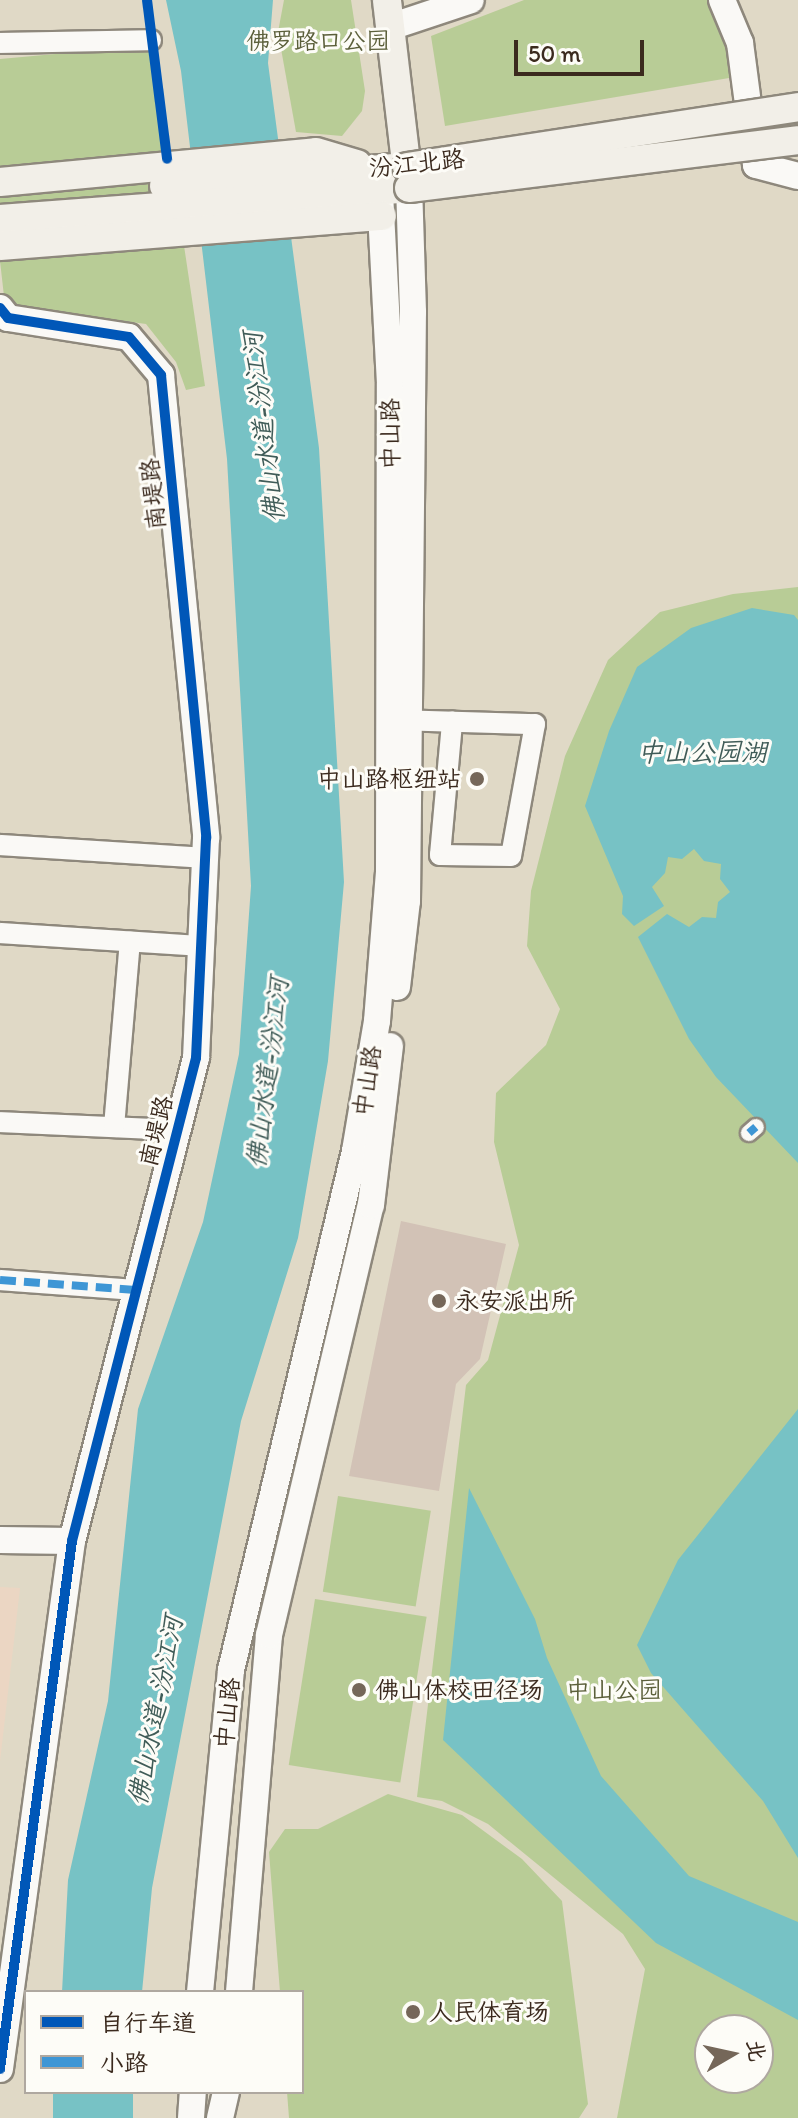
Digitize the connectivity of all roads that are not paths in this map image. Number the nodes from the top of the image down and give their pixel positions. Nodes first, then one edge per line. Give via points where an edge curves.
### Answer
1 (471, 0) edge
2 (722, 0) edge
3 (389, 14) edge
4 (151, 40) dead end
5 (0, 43) edge
6 (798, 107) edge
7 (798, 140) edge
8 (798, 176) edge
9 (409, 189) junction
10 (378, 191) junction
11 (24, 194) edge
12 (0, 199) edge
13 (2, 237) edge
14 (0, 308) edge
15 (398, 720) junction
16 (452, 722) junction
17 (0, 845) edge
18 (205, 858) junction
19 (0, 933) edge
20 (130, 942) junction
21 (201, 946) junction
22 (0, 1122) edge
23 (114, 1127) junction
24 (177, 1130) junction
25 (0, 1280) edge
26 (136, 1290) junction
27 (0, 1540) edge
28 (72, 1541) junction
29 (200, 1990) edge
30 (239, 1990) edge
31 (0, 2069) edge
32 (193, 2094) edge
33 (226, 2094) edge
34 (191, 2118) edge
35 (220, 2118) edge

1 - 3 street
2 - 8 street via 740,43 756,165
3 - 9 main road
4 - 5 street
6 - 9 main road, 汾江北路, bridge
7 - 9 main road, 汾江北路, bridge
9 - 10 main road, 汾江北路
9 - 10 street
9 - 15 street, 中山路
10 - 11 main road, 汾江北路
10 - 11 main road via 316,152
10 - 13 main road
10 - 15 street, 中山路 via 390,384
11 - 12 main road
11 - 13 main road
14 - 18 street, 南堤路 via 8,318 129,337 161,375
15 - 16 street
15 - 29 street, 中山路 via 377,1021 355,1151 231,1670
15 - 30 street, 中山路 via 407,901 371,1205 269,1635
16 - 16 street via 440,855 511,856 535,724
17 - 18 street
18 - 21 street, 南堤路
19 - 20 street
20 - 21 street
20 - 23 street
21 - 24 street, 南堤路 via 196,1058
22 - 23 street
23 - 24 street
24 - 26 street, 南堤路
25 - 26 street
26 - 28 street, 南堤路
27 - 28 street
28 - 31 street, 南堤路
32 - 34 street
33 - 35 street

